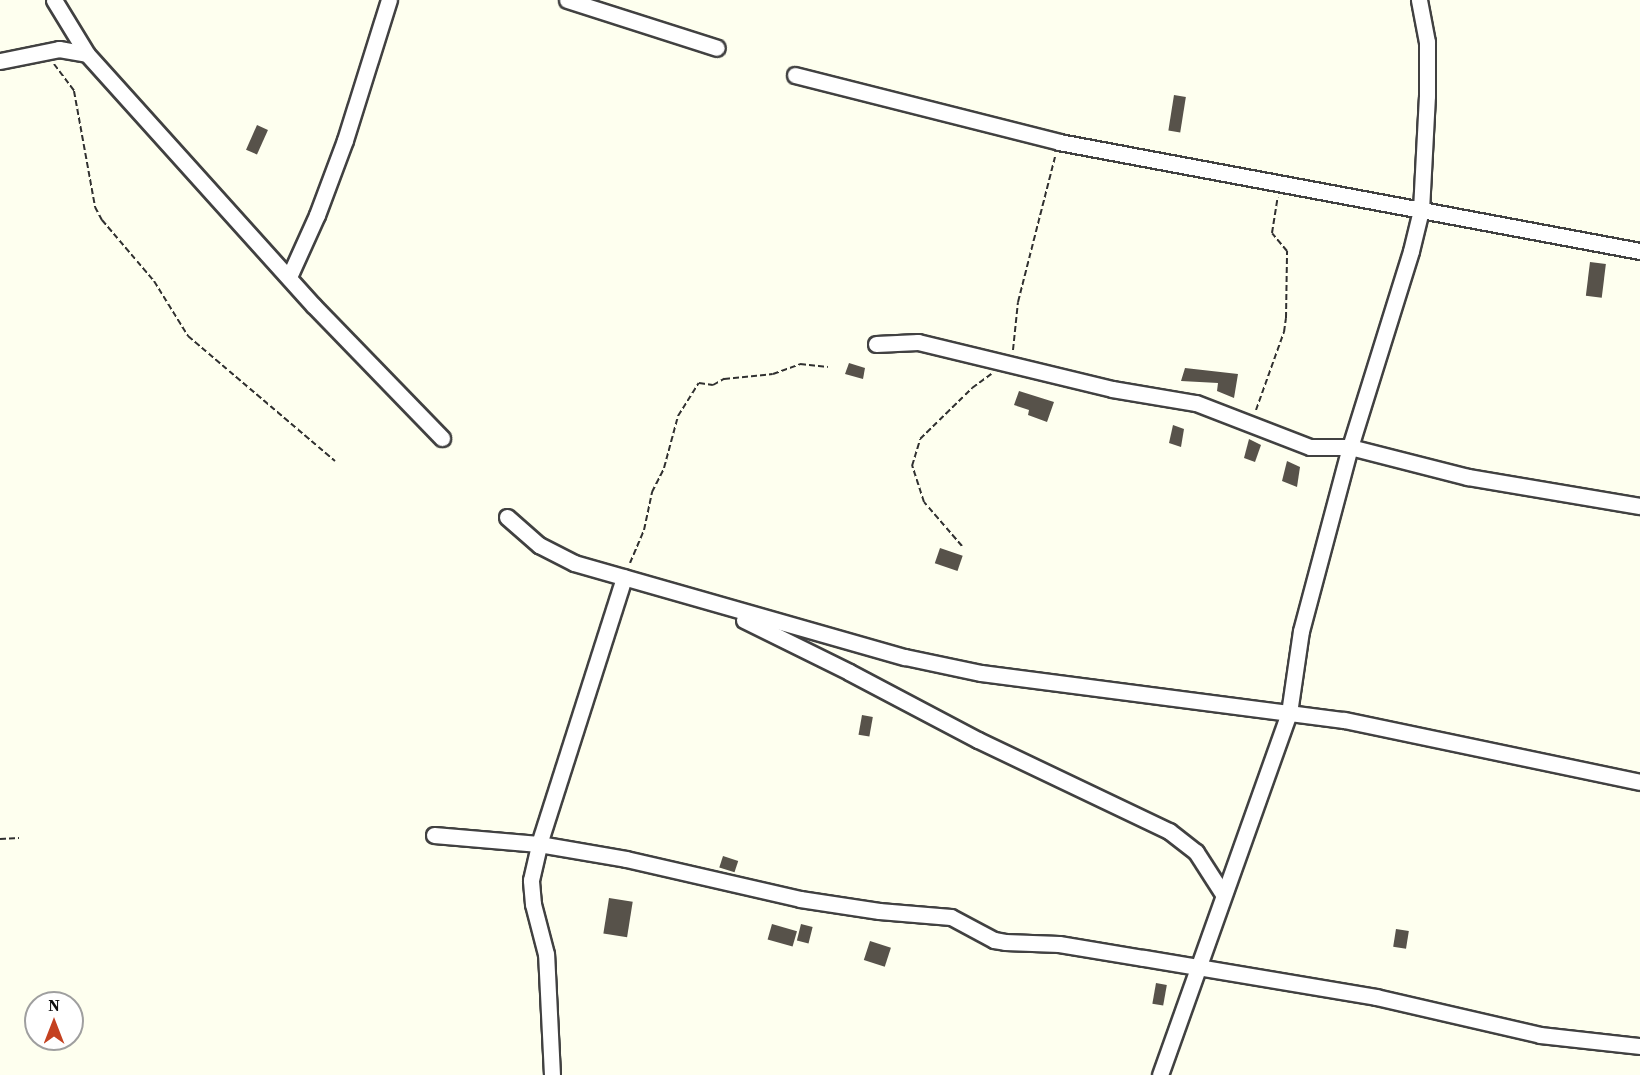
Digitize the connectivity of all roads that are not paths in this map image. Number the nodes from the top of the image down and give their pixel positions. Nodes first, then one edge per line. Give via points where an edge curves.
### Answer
1 (54, 0) edge
2 (389, 0) edge
3 (567, 0) edge
4 (1419, 0) edge
5 (717, 48) dead end
6 (87, 54) junction
7 (0, 61) edge
8 (795, 75) dead end
9 (1421, 210) junction
10 (1640, 251) edge
11 (289, 277) junction
12 (876, 344) dead end
13 (442, 438) dead end
14 (1350, 447) junction
15 (1640, 506) edge
16 (507, 517) dead end
17 (624, 577) junction
18 (640, 581) junction
19 (1289, 712) junction
20 (1640, 782) edge
21 (434, 835) dead end
22 (539, 844) junction
23 (1222, 894) junction
24 (1198, 968) junction
25 (1640, 1046) edge
26 (552, 1075) edge
27 (1160, 1075) edge

1 - 6 street
2 - 11 street via 345,140
3 - 5 street
4 - 9 street via 1427,42
6 - 7 street via 42,50
6 - 11 street
8 - 9 street via 1059,142
9 - 10 street
9 - 14 street
11 - 13 street
12 - 14 street via 918,342 1112,389 1196,403 1310,447
14 - 15 street via 1468,477
14 - 19 street via 1301,631
16 - 17 street via 559,557
17 - 18 street
17 - 22 street
18 - 19 street via 884,652 981,673
18 - 23 street via 749,622 978,740 1170,831 1197,852
19 - 20 street
19 - 23 street
21 - 22 street
22 - 24 street via 800,898 879,911 951,917 994,940 1059,944
22 - 26 street via 531,880 546,954
23 - 24 street
24 - 25 street via 1376,997 1540,1035
24 - 27 street

